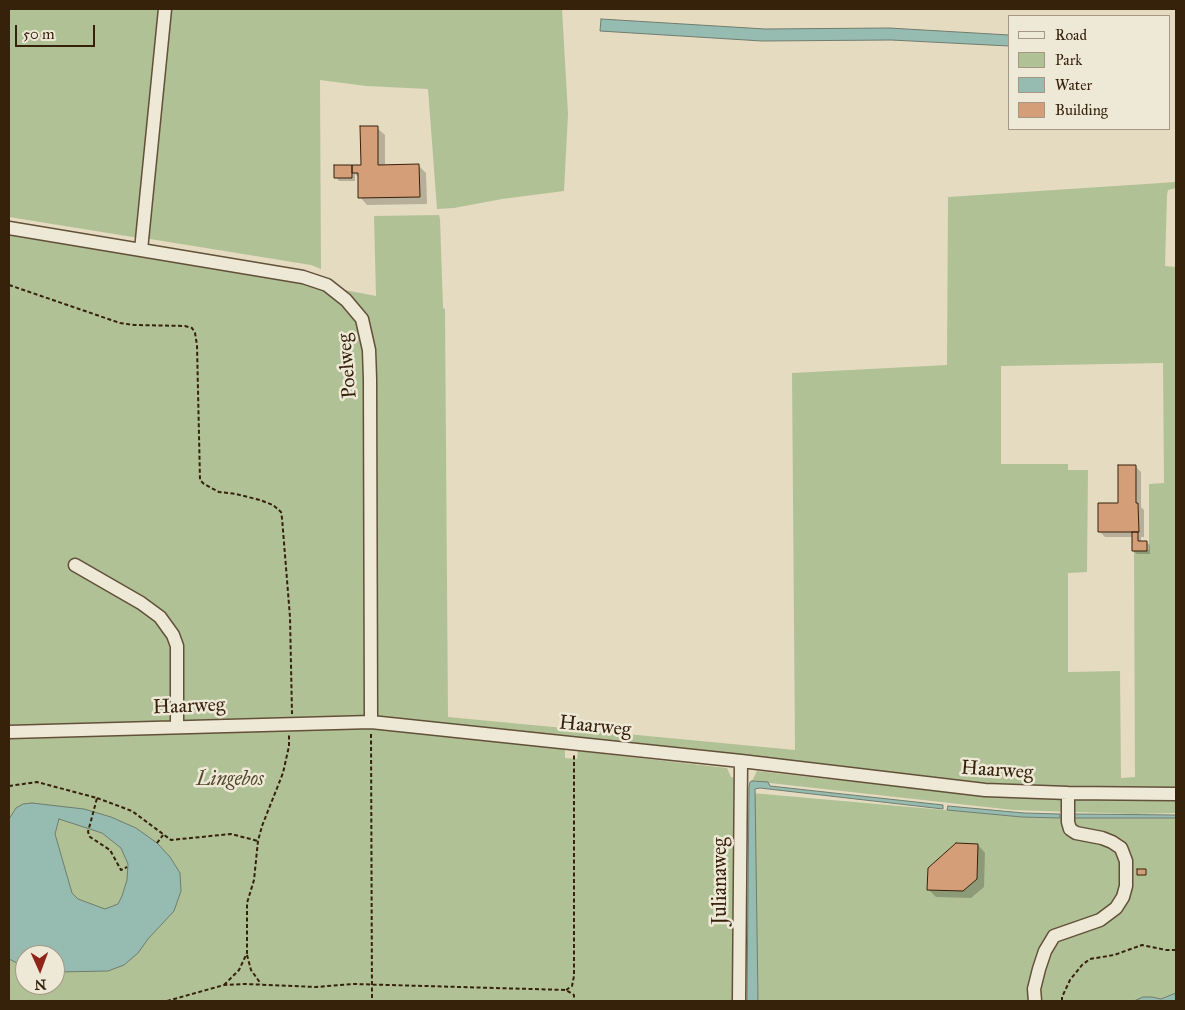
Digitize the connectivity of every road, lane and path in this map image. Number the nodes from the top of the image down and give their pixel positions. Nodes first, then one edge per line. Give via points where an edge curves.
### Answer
1 (165, 9) edge
2 (9, 228) edge
3 (140, 250) junction
4 (9, 285) edge
5 (75, 565) dead end
6 (293, 719) junction
7 (371, 722) junction
8 (177, 726) junction
9 (9, 732) edge
10 (574, 743) junction
11 (741, 761) junction
12 (9, 786) edge
13 (1068, 793) junction
14 (1176, 794) edge
15 (97, 798) junction
16 (163, 834) junction
17 (258, 841) junction
18 (156, 843) dead end
19 (128, 867) dead end
20 (1176, 950) edge
21 (247, 953) junction
22 (261, 984) junction
23 (224, 986) junction
24 (372, 986) junction
25 (566, 990) junction
26 (167, 1001) edge
27 (372, 1001) edge
28 (574, 1001) edge
29 (738, 1001) edge
30 (1036, 1001) edge
31 (1062, 1001) edge

1 - 3 street
2 - 3 street, Poelweg
3 - 7 street, Poelweg via 303,277 328,285 362,319 369,350 370,380
4 - 6 path via 120,323 192,328 198,345 200,480 219,492 268,503 278,509 282,518 290,617
5 - 8 street via 141,603 160,617 173,635 177,646
6 - 7 street, Haarweg
6 - 8 street, Haarweg
6 - 17 path via 283,773
7 - 10 street, Haarweg
7 - 24 path
8 - 9 street, Haarweg
10 - 11 street, Haarweg
10 - 25 path via 574,976 572,986
11 - 13 street, Haarweg via 985,790
11 - 29 street, Julianaweg
12 - 15 path via 37,782
13 - 14 street, Haarweg
13 - 30 street via 1070,829 1102,838 1120,848 1126,861 1126,886 1116,908 1100,920 1054,936 1039,969 1034,989
15 - 16 path via 132,811
15 - 19 path via 88,832 90,837 110,850 121,870
16 - 17 path via 171,840 231,834
16 - 18 path
17 - 21 path via 254,880 247,903
20 - 31 path via 1142,946 1090,959 1070,980
21 - 22 path via 251,970
21 - 23 path via 239,970
22 - 23 path
22 - 24 path
23 - 26 path
24 - 25 path
24 - 27 path
25 - 28 path via 574,995

